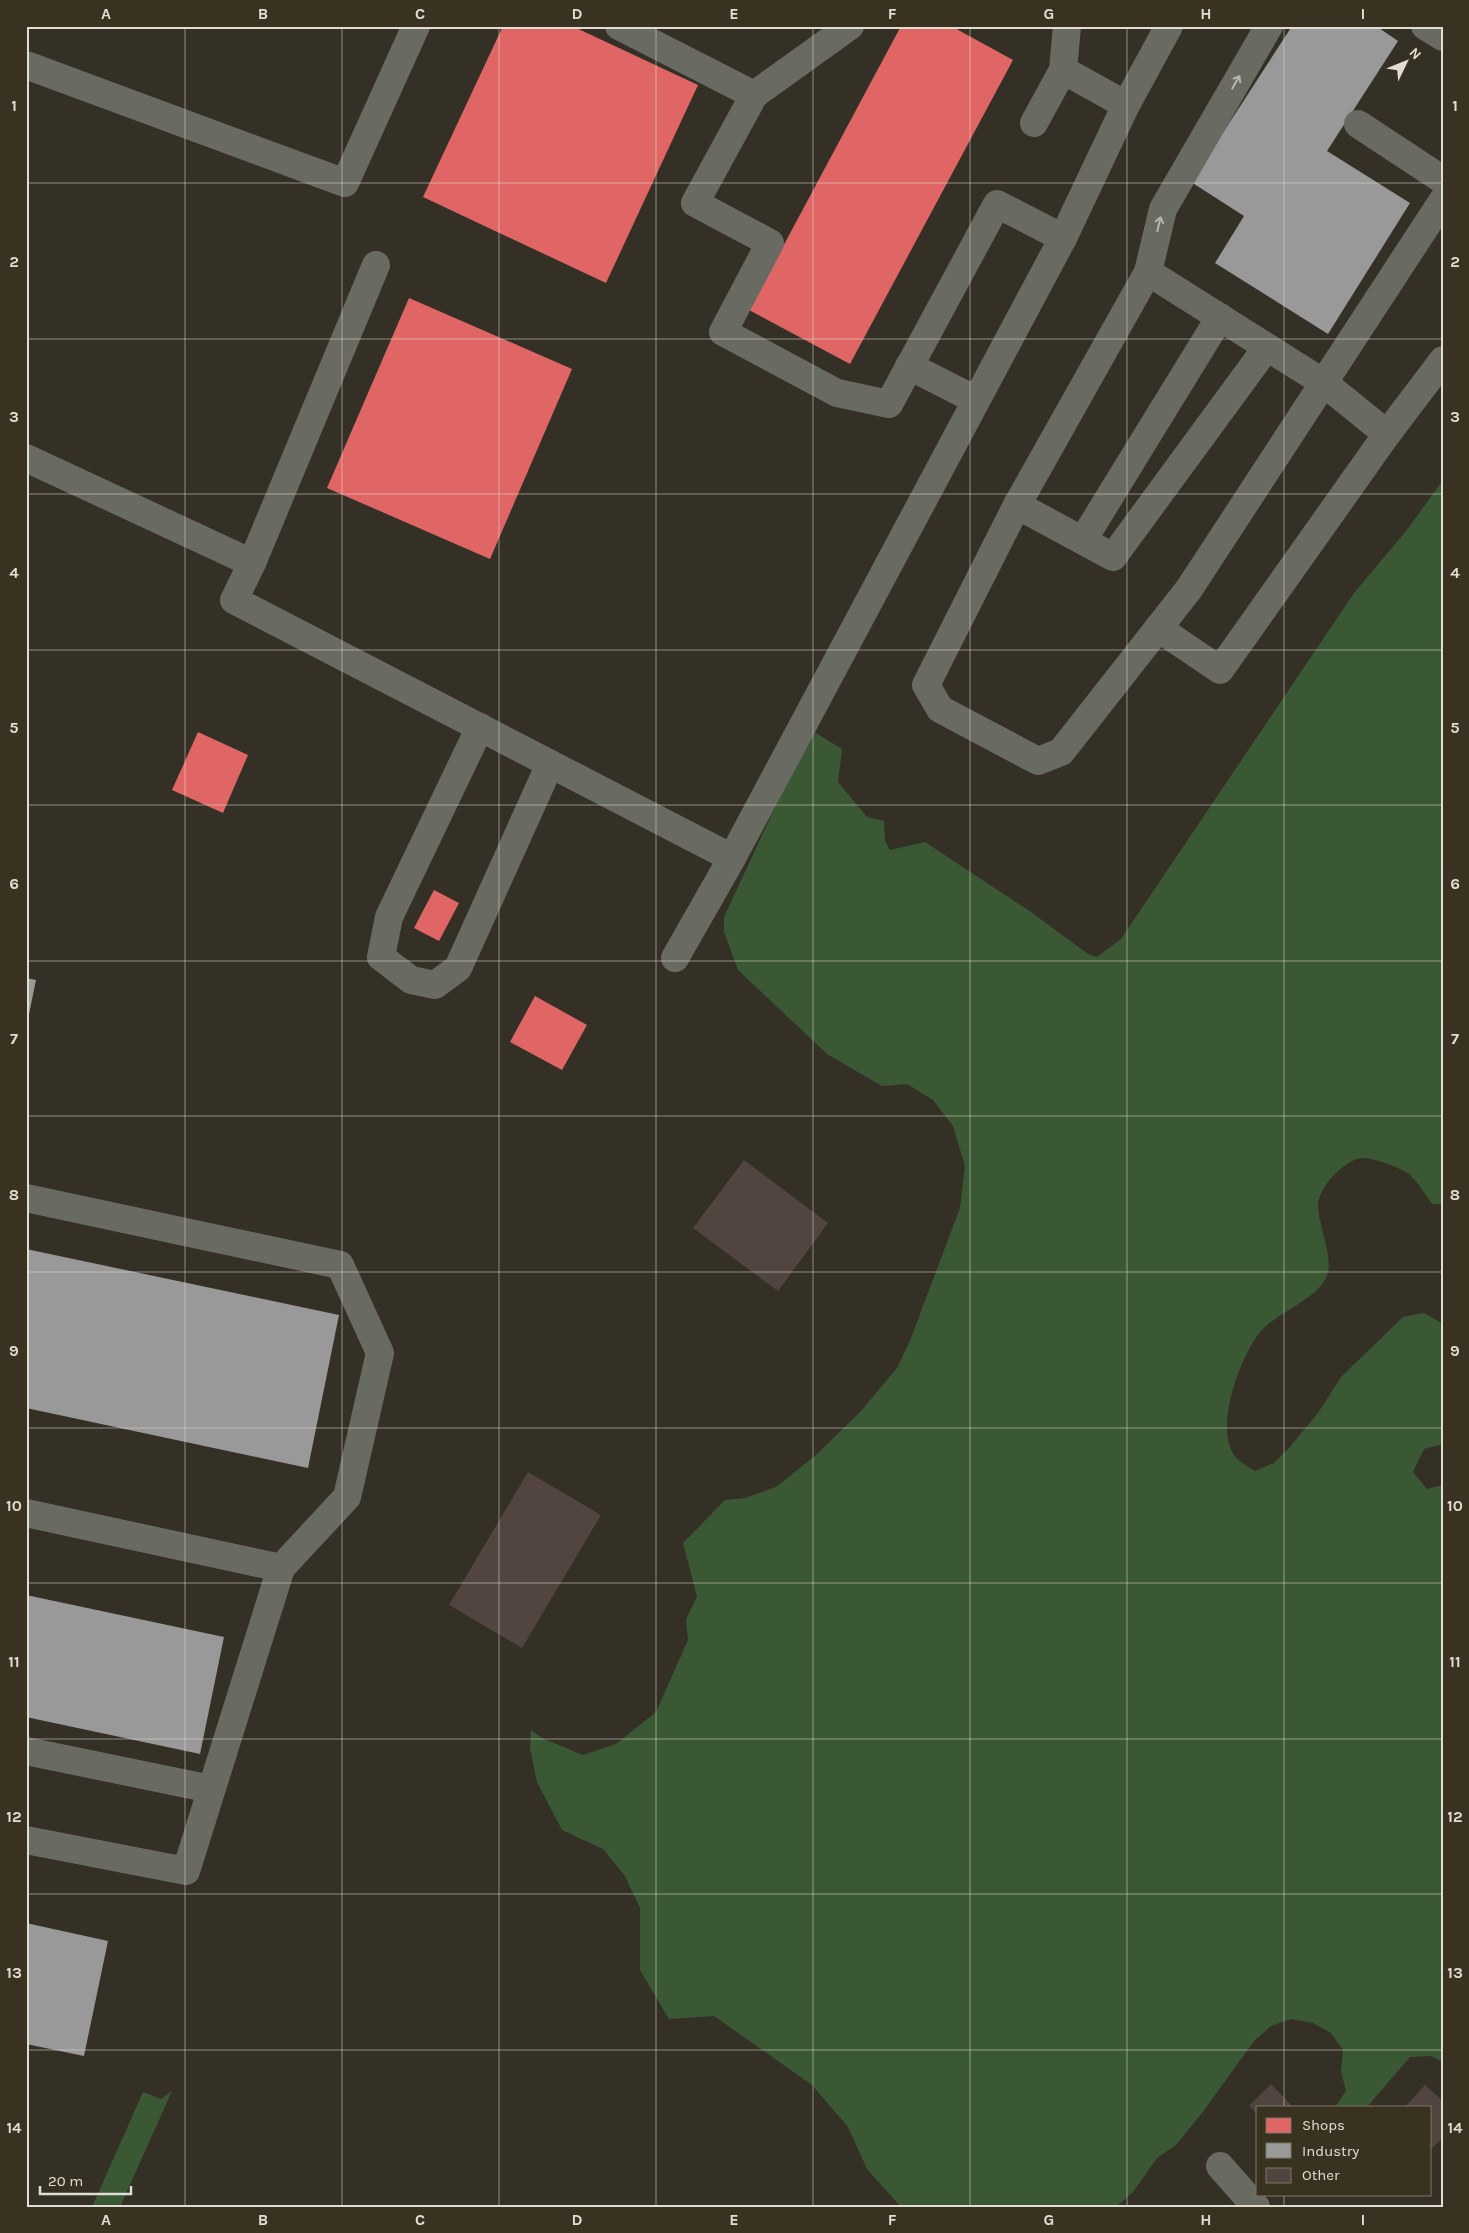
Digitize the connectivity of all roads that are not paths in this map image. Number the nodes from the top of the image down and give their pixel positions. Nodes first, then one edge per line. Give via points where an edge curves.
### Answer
1 (416, 26) edge
2 (619, 26) edge
3 (850, 26) edge
4 (1067, 26) edge
5 (1169, 26) edge
6 (1269, 26) edge
7 (1425, 26) edge
8 (1443, 38) edge
9 (26, 65) edge
10 (1063, 70) junction
11 (754, 95) junction
12 (1126, 105) junction
13 (1034, 124) dead end
14 (1358, 124) dead end
15 (1443, 180) edge
16 (1443, 200) edge
17 (1063, 238) junction
18 (376, 265) dead end
19 (1148, 272) junction
20 (1220, 317) junction
21 (1267, 347) junction
22 (1443, 360) edge
23 (909, 366) junction
24 (1324, 383) junction
25 (976, 400) junction
26 (1387, 434) junction
27 (26, 458) edge
28 (1017, 505) junction
29 (1083, 540) junction
30 (252, 562) junction
31 (1158, 628) junction
32 (480, 727) junction
33 (550, 764) junction
34 (732, 858) junction
35 (675, 958) dead end
36 (26, 1198) edge
37 (26, 1513) edge
38 (281, 1568) junction
39 (26, 1751) edge
40 (211, 1789) junction
41 (26, 1840) edge
42 (1220, 2166) dead end
43 (1256, 2207) edge

1 - 9 street via 345,183
2 - 11 street
3 - 11 street
4 - 10 street
5 - 12 street
19 -> 6 street via 1163,209
7 - 8 street
10 - 12 street
10 - 13 street
11 - 23 street via 695,203 770,243 723,332 837,393 889,404
12 - 17 street
14 - 15 street
16 - 24 street
17 - 23 street via 997,204
17 - 25 street
18 - 30 street
19 - 20 street
19 - 28 street
20 - 21 street
20 - 29 street
21 - 24 street
21 - 29 street via 1113,557
22 - 26 street
23 - 25 street
24 - 26 street
24 - 31 street via 1189,589
25 - 34 street
26 - 31 street via 1220,670
27 - 30 street
28 - 29 street
28 - 31 street via 926,685 940,709 1038,761 1061,752
30 - 32 street via 234,600
32 - 33 street
32 - 33 street via 390,917 382,957 410,980 435,985 458,968
33 - 34 street
34 - 35 street
36 - 38 street via 340,1265 380,1353 347,1497
37 - 38 street
38 - 40 street
39 - 40 street
40 - 41 street via 186,1870
42 - 43 street

